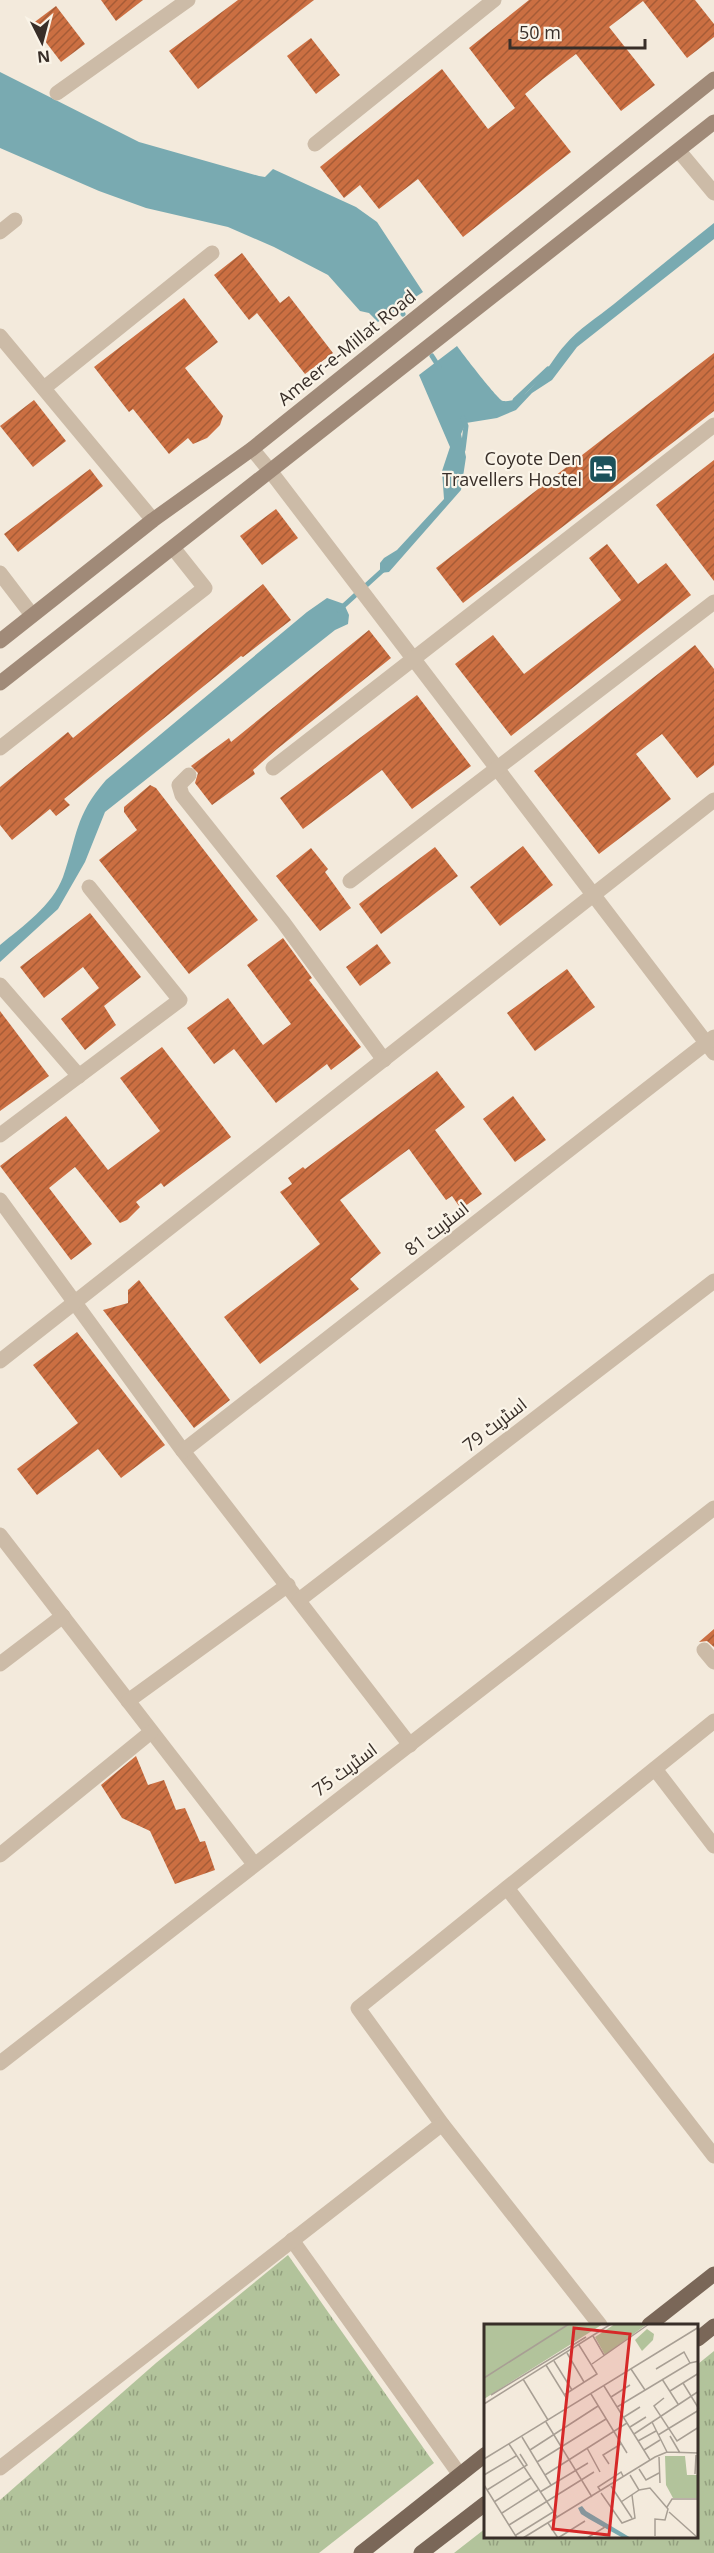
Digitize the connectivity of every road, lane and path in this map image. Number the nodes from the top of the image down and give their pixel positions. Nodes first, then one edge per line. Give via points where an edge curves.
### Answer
1 (494, 0) edge
2 (184, 1) edge
3 (714, 79) edge
4 (57, 93) dead end
5 (714, 122) edge
6 (315, 144) dead end
7 (679, 151) junction
8 (714, 192) edge
9 (15, 220) dead end
10 (0, 232) edge
11 (212, 253) dead end
12 (0, 336) edge
13 (44, 388) junction
14 (714, 425) edge
15 (252, 448) junction
16 (271, 472) junction
17 (153, 520) junction
18 (174, 549) junction
19 (0, 573) edge
20 (714, 602) edge
21 (33, 615) junction
22 (0, 641) edge
23 (414, 660) junction
24 (0, 683) edge
25 (0, 748) edge
26 (273, 768) dead end
27 (496, 768) junction
28 (189, 775) dead end
29 (714, 800) edge
30 (350, 881) dead end
31 (88, 887) dead end
32 (593, 895) junction
33 (0, 985) edge
34 (711, 1044) edge
35 (384, 1059) junction
36 (79, 1076) junction
37 (0, 1134) edge
38 (0, 1200) edge
39 (714, 1281) edge
40 (74, 1304) junction
41 (0, 1361) edge
42 (183, 1451) junction
43 (714, 1508) edge
44 (0, 1535) edge
45 (288, 1585) junction
46 (299, 1600) junction
47 (63, 1616) junction
48 (0, 1664) edge
49 (128, 1701) junction
50 (714, 1721) edge
51 (151, 1732) junction
52 (410, 1745) junction
53 (655, 1769) junction
54 (714, 1846) edge
55 (0, 1855) edge
56 (254, 1864) junction
57 (507, 1888) junction
58 (0, 2063) edge
59 (442, 2124) junction
60 (714, 2157) edge
61 (292, 2240) junction
62 (714, 2274) edge
63 (599, 2324) edge
64 (650, 2324) edge
65 (714, 2326) edge
66 (699, 2338) edge
67 (484, 2456) edge
68 (0, 2468) edge
69 (460, 2475) junction
70 (484, 2505) edge
71 (361, 2553) edge
72 (421, 2553) edge

1 - 6 street
2 - 4 street
3 - 15 main road, Ameer-e-Millat Road
5 - 7 main road
7 - 8 street
7 - 16 main road
9 - 10 street
11 - 13 street
12 - 13 street
13 - 17 street
14 - 23 street
15 - 16 street
15 - 17 main road, Ameer-e-Millat Road
16 - 18 main road
16 - 23 street
17 - 21 main road, Ameer-e-Millat Road
18 - 24 main road
18 - 25 street via 205,588
19 - 21 street
20 - 27 street
21 - 22 main road, Ameer-e-Millat Road
23 - 26 street
23 - 27 street
27 - 30 street
27 - 32 street
28 - 35 street via 179,784 182,795 283,922
29 - 32 street
31 - 36 street via 180,999
32 - 34 street
32 - 35 street
33 - 36 street
34 - 42 street, اسٹریٹ 81
35 - 40 street
36 - 37 street
38 - 40 street
39 - 46 street, اسٹریٹ 79
40 - 41 street
40 - 42 street
42 - 45 street
43 - 52 street, اسٹریٹ 75
44 - 47 street
45 - 46 street
45 - 49 street
46 - 52 street
47 - 48 street
47 - 49 street
49 - 51 street
50 - 53 street
51 - 55 street
51 - 56 street
52 - 56 street, اسٹریٹ 75
53 - 54 street
53 - 57 street
56 - 58 street, اسٹریٹ 75
57 - 59 street via 358,2008
57 - 60 street
59 - 61 street
59 - 63 street
61 - 68 street
61 - 69 street
62 - 64 main road
65 - 66 main road
67 - 69 main road
69 - 71 main road
70 - 72 main road

